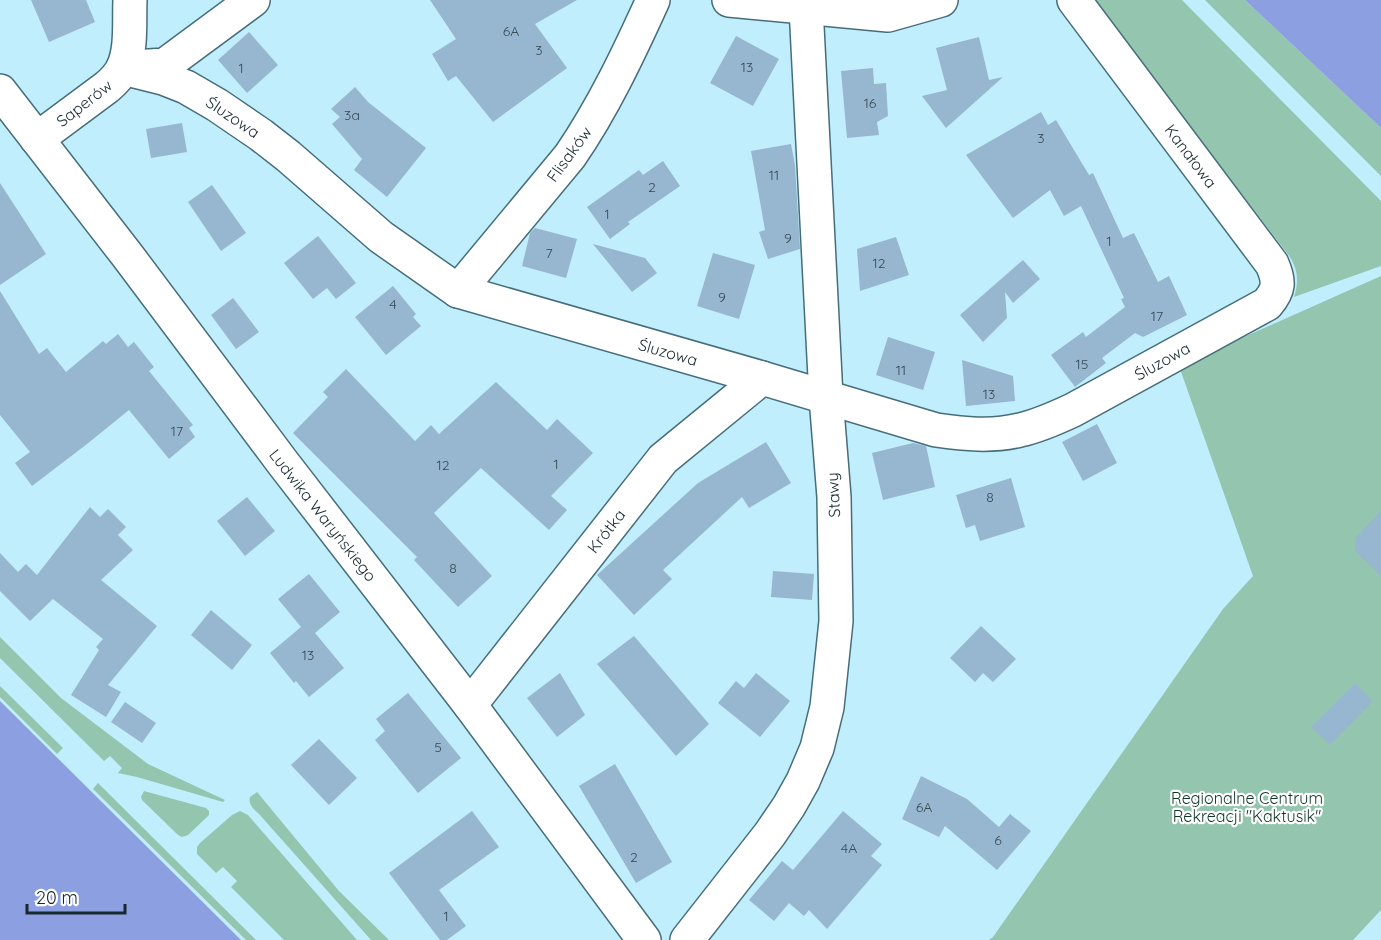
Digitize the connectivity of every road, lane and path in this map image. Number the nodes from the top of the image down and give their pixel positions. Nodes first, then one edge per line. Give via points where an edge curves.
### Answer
1 (130, 0) edge
2 (253, 0) edge
3 (653, 0) edge
4 (729, 0) edge
5 (941, 0) edge
6 (1074, 0) edge
7 (806, 7) junction
8 (123, 68) junction
9 (0, 91) edge
10 (37, 139) junction
11 (458, 291) junction
12 (1253, 311) joint
13 (762, 378) junction
14 (826, 397) junction
15 (470, 705) junction
16 (644, 940) edge
17 (687, 940) edge

1 - 8 street
2 - 8 street, Saperów via 165,65
3 - 11 street, Flisaków via 576,148
4 - 7 street
5 - 7 street via 888,15
6 - 12 street, Kanałowa via 1272,264 1277,274 1275,295
7 - 14 street, Stawy
8 - 10 street, Saperów via 107,87
8 - 11 street, Śluzowa via 186,87 217,105 288,156 381,237
9 - 10 street, Ludwika Waryńskiego
10 - 15 street, Ludwika Waryńskiego
11 - 13 street, Śluzowa
12 - 14 street, Śluzowa via 1073,410 1020,430 964,434 936,430
13 - 14 street, Śluzowa
13 - 15 street, Krótka via 663,459
14 - 17 street, Stawy via 834,497 836,621 827,707 817,748 789,806
15 - 16 street, Ludwika Waryńskiego

